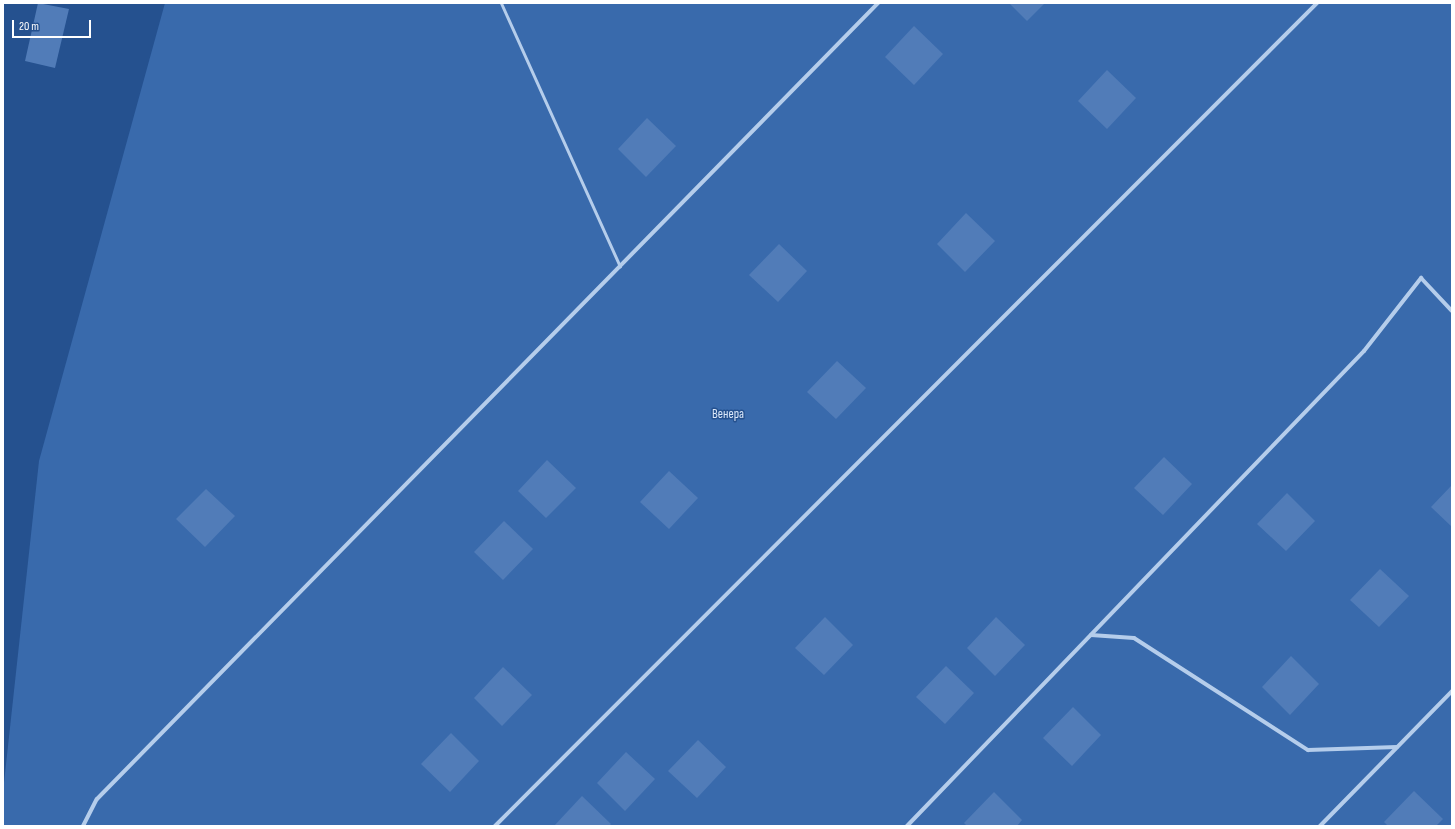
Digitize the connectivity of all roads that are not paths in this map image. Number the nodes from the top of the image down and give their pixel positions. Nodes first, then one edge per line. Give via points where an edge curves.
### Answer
1 (501, 3) edge
2 (878, 3) edge
3 (1317, 3) edge
4 (620, 266) junction
5 (1452, 311) edge
6 (1091, 635) junction
7 (1452, 691) edge
8 (1397, 747) junction
9 (83, 826) edge
10 (495, 826) edge
11 (907, 826) edge
12 (1320, 826) edge

1 - 4 lane
2 - 4 street
3 - 10 street
4 - 9 street via 97,799
5 - 6 street via 1421,278 1364,351
6 - 8 street via 1134,638 1308,750
6 - 11 street
7 - 8 street
8 - 12 street

